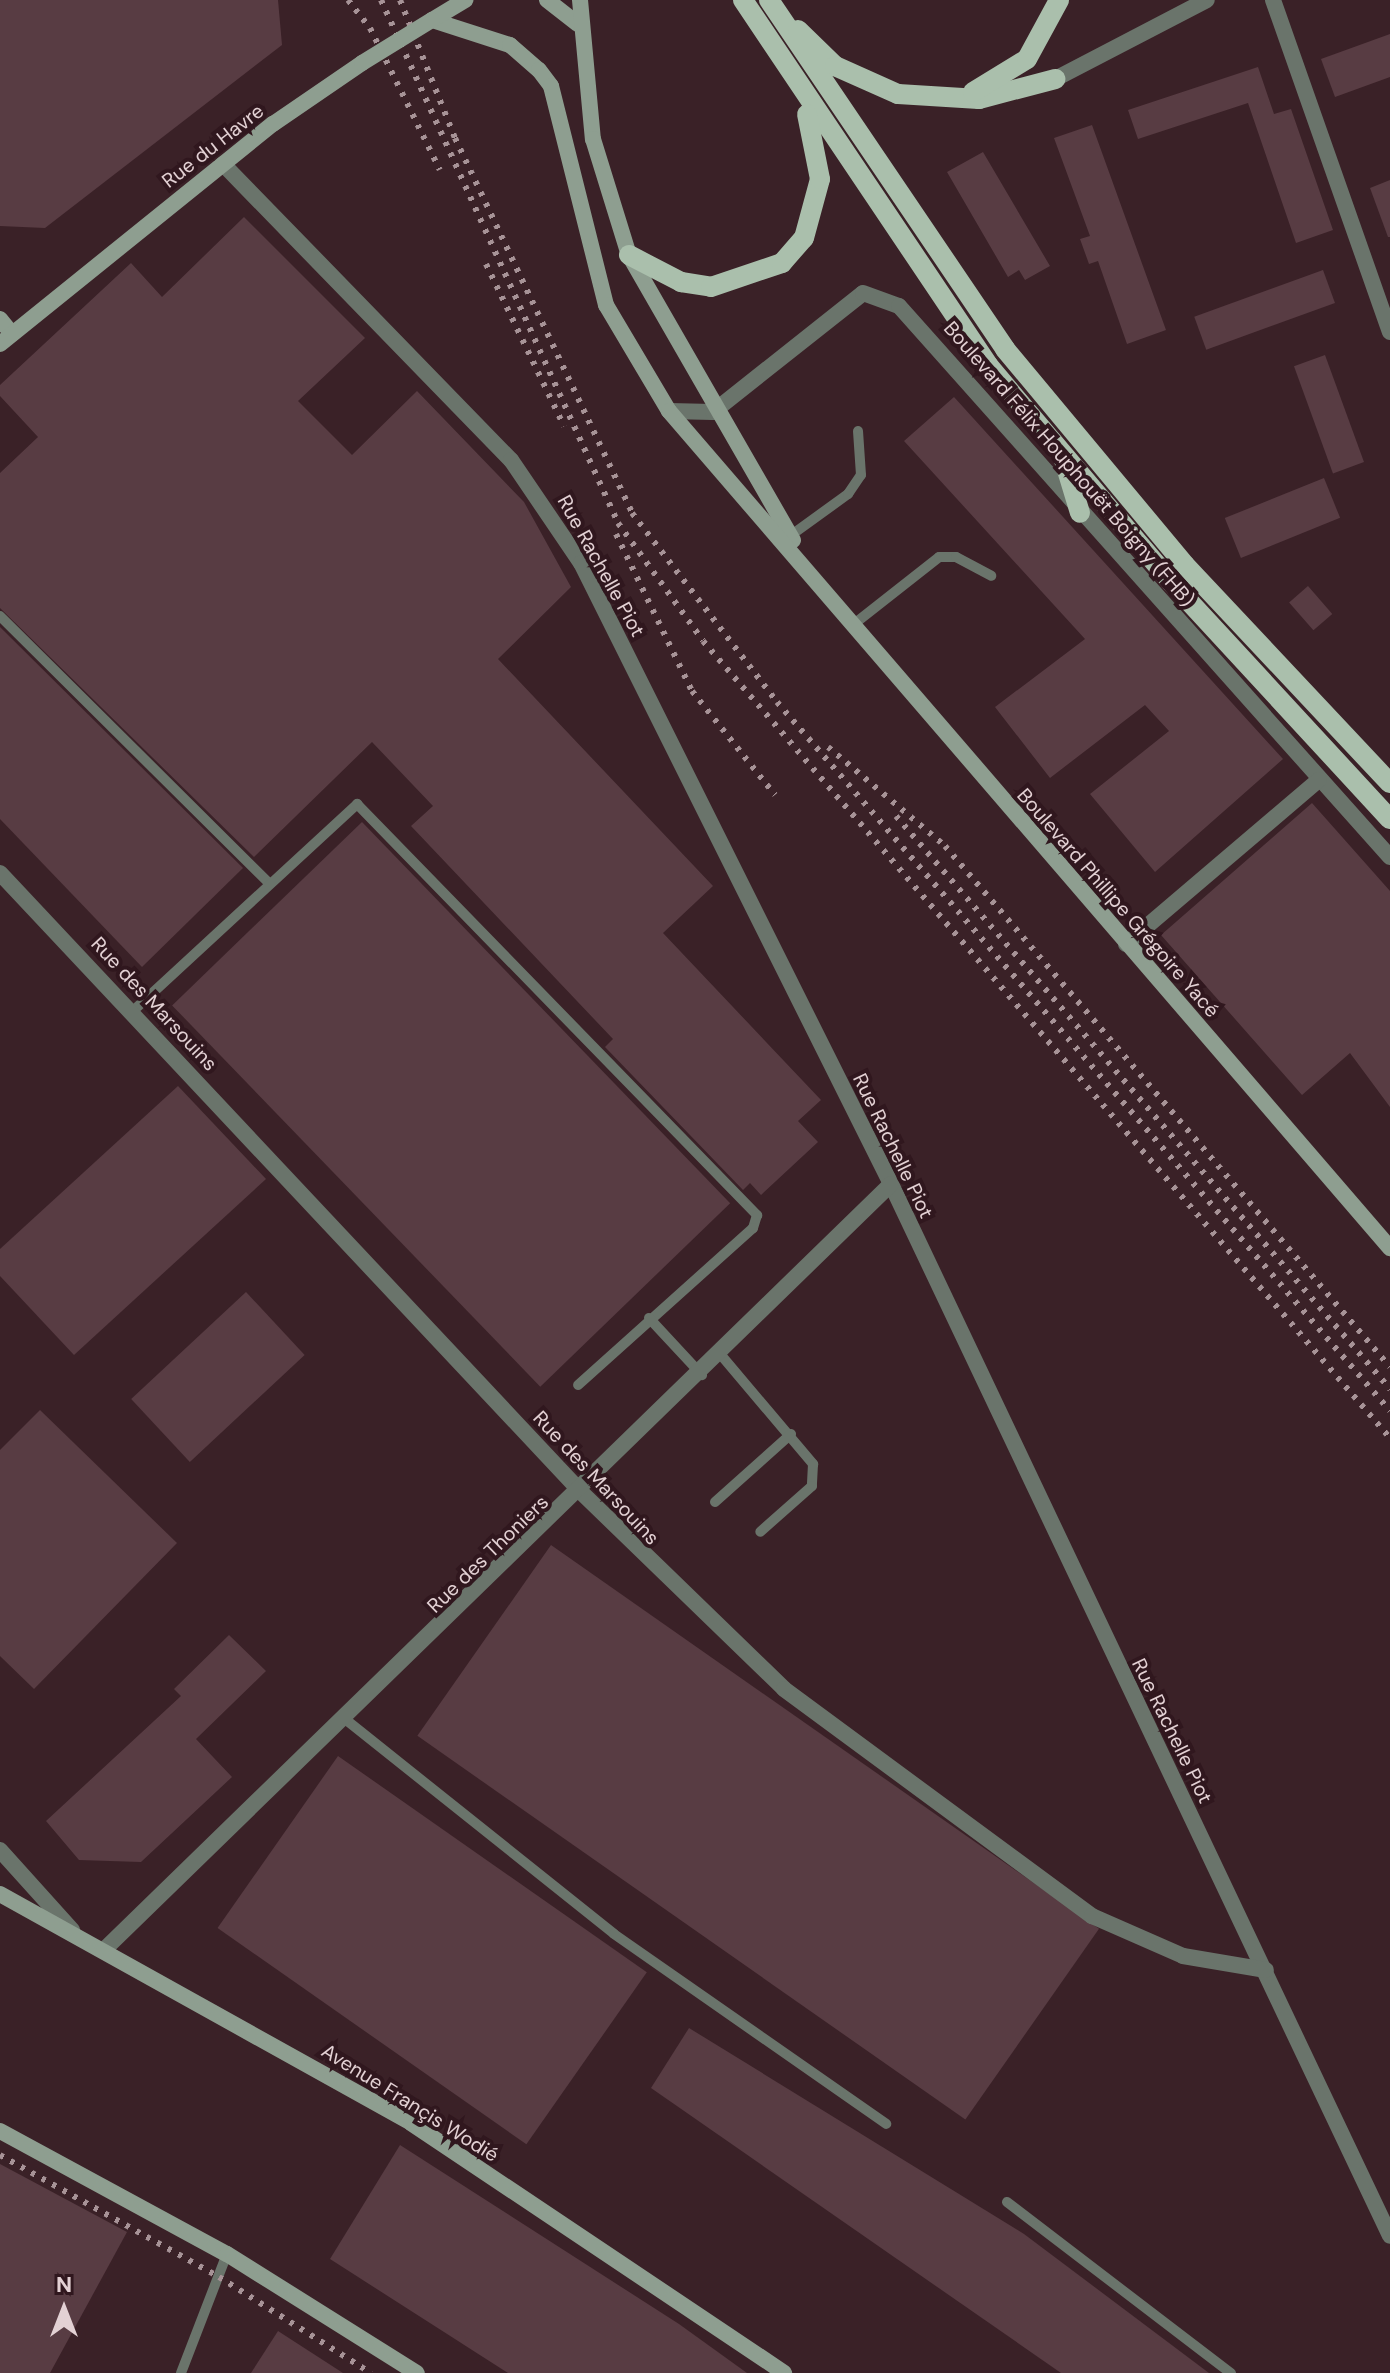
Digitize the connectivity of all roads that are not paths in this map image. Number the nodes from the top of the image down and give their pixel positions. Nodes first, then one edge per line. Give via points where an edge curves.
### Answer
1 (465, 0) edge
2 (547, 0) edge
3 (580, 0) edge
4 (743, 0) edge
5 (770, 0) edge
6 (1059, 0) edge
7 (1207, 0) edge
8 (1273, 0) edge
9 (432, 20) junction
10 (578, 24) junction
11 (1055, 79) joint
12 (796, 84) junction
13 (952, 101) junction
14 (223, 164) junction
15 (629, 255) junction
16 (0, 319) edge
17 (1390, 332) edge
18 (6, 339) edge
19 (669, 411) junction
20 (713, 412) junction
21 (858, 431) dead end
22 (1062, 453) junction
23 (1080, 513) junction
24 (790, 536) junction
25 (991, 576) dead end
26 (819, 582) junction
27 (0, 616) edge
28 (854, 624) junction
29 (1319, 780) junction
30 (1390, 783) edge
31 (1390, 819) edge
32 (1390, 857) edge
33 (0, 873) edge
34 (269, 883) junction
35 (1126, 944) junction
36 (134, 1010) junction
37 (891, 1184) junction
38 (1389, 1246) edge
39 (649, 1318) junction
40 (721, 1355) junction
41 (702, 1375) junction
42 (578, 1385) dead end
43 (791, 1434) junction
44 (582, 1493) junction
45 (715, 1502) dead end
46 (760, 1532) dead end
47 (345, 1719) junction
48 (0, 1850) edge
49 (0, 1894) edge
50 (72, 1930) junction
51 (107, 1947) junction
52 (1266, 1970) junction
53 (886, 2124) dead end
54 (0, 2131) edge
55 (1007, 2202) dead end
56 (1390, 2236) edge
57 (227, 2254) junction
58 (181, 2373) edge
59 (417, 2373) edge
60 (784, 2373) edge
61 (1231, 2373) edge

1 - 9 street, Rue du Havre
2 - 10 street
3 - 10 street, Boulevard Phillipe Grégoire Yacé
4 - 12 main road, Boulevard Félix Houphouët Boigny (FHB)
5 - 13 main road via 846,72 898,94
5 - 30 main road, Boulevard Félix Houphouët Boigny (FHB) via 1005,349 1185,565
6 - 13 main road via 1027,59 1000,81
7 - 11 street
8 - 17 street
9 - 14 street, Rue du Havre, bridge via 362,63
9 - 19 street, Boulevard Phillipe Grégoire Yacé via 510,45 551,86 606,305
10 - 15 street, Boulevard Phillipe Grégoire Yacé via 593,139
11 - 13 main road
12 - 15 main road via 820,179 804,238 782,263 711,287 681,282
12 - 22 main road, Boulevard Félix Houphouët Boigny (FHB) via 988,365
14 - 18 street, Rue du Havre
14 - 37 street, Rue Rachelle Piot via 414,356 549,509
15 - 20 street, Boulevard Phillipe Grégoire Yacé
16 - 18 street
19 - 20 street
19 - 26 street, Boulevard Phillipe Grégoire Yacé
20 - 23 street, Boulevard Félix Houphouët Boigny (FHB) via 853,298 876,293 899,306
20 - 24 street, Boulevard Phillipe Grégoire Yacé
21 - 24 lane via 861,475 848,494
22 - 23 main road
22 - 31 main road, Boulevard Félix Houphouët Boigny (FHB)
23 - 29 street, Boulevard Félix Houphouët Boigny (FHB)
24 - 26 street, Boulevard Phillipe Grégoire Yacé
25 - 28 lane via 956,557 939,557
26 - 28 street, Boulevard Phillipe Grégoire Yacé
27 - 34 lane
28 - 35 street, Boulevard Phillipe Grégoire Yacé
29 - 32 street, Boulevard Félix Houphouët Boigny (FHB)
29 - 35 street
33 - 36 street, Rue des Marsouins
34 - 36 lane
34 - 39 lane via 357,804 757,1215 753,1228
35 - 38 street, Boulevard Phillipe Grégoire Yacé
36 - 44 street, Rue des Marsouins
37 - 40 street, Rue des Thoniers
37 - 52 street, Rue Rachelle Piot
39 - 41 lane
39 - 42 lane
40 - 41 street, Rue des Thoniers
40 - 43 lane
41 - 44 street, Rue des Thoniers
43 - 45 lane
43 - 46 lane via 813,1464 812,1486
44 - 47 street, Rue des Thoniers
44 - 52 street, Rue des Marsouins via 784,1689 1092,1916 1183,1956
47 - 51 street, Rue des Thoniers
47 - 53 lane via 614,1934
48 - 50 street
49 - 50 street, Avenue Françis Wodié
50 - 51 street, Avenue Françis Wodié
51 - 60 street, Avenue Françis Wodié via 411,2123
52 - 56 street, Rue Rachelle Piot
54 - 57 street
55 - 61 lane
57 - 58 lane
57 - 59 street

